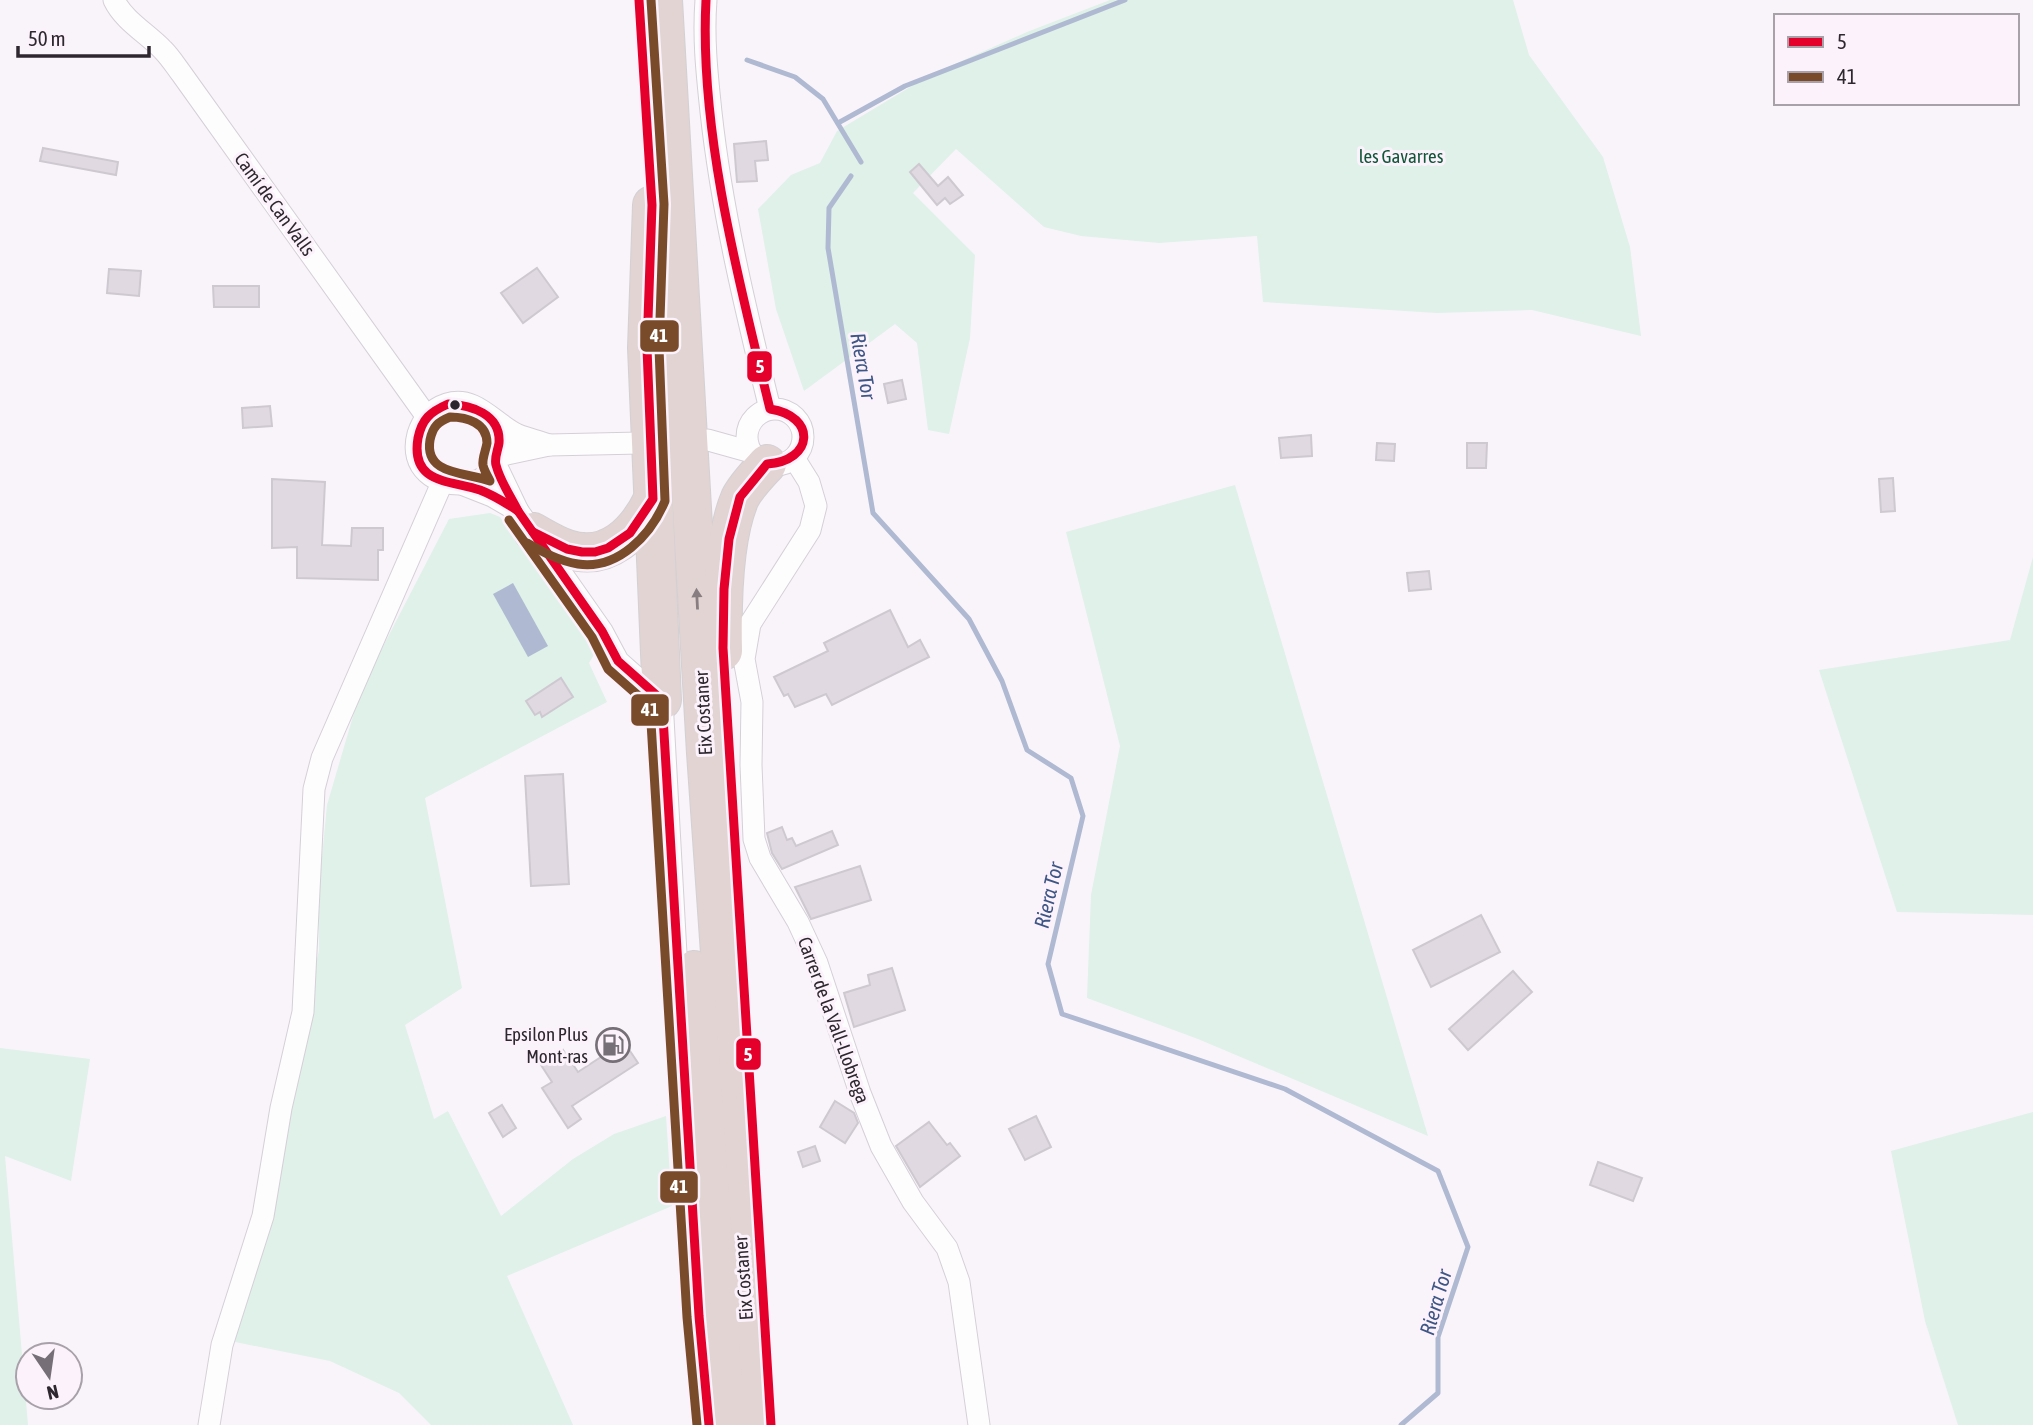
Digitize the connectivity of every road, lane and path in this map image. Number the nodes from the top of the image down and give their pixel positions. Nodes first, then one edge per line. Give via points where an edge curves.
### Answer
1 (114, 0) edge
2 (639, 0) edge
3 (663, 0) edge
4 (706, 0) edge
5 (652, 205) junction
6 (770, 409) junction
7 (426, 417) junction
8 (492, 419) junction
9 (750, 425) junction
10 (640, 443) dead end
11 (549, 445) junction
12 (771, 458) junction
13 (497, 460) junction
14 (442, 482) junction
15 (464, 485) junction
16 (653, 499) junction
17 (526, 521) junction
18 (662, 700) junction
19 (209, 1425) edge
20 (709, 1425) edge
21 (726, 1425) edge
22 (753, 1425) edge
23 (771, 1425) edge
24 (979, 1425) edge

1 - 7 street, Camí de Can Valls via 181,73
2 - 5 highway
22 -> 3 highway, Eix Costaner via 706,753
4 - 6 street via 704,30 718,170
5 - 16 highway via 647,348
5 - 21 highway via 679,744
6 - 9 street
6 - 12 street via 789,412 800,424 803,442
7 - 8 street via 457,402 481,409
7 - 14 street via 416,449 425,470
8 - 11 street
8 - 13 street via 499,435
9 - 12 street via 747,435
9 - 12 street via 708,440
10 - 11 street
11 - 13 street
12 - 23 highway via 740,498 729,539 723,648
12 - 24 street, Carrer de la Vall-Llobrega via 809,482 816,506 810,530 750,624 744,659 752,702 754,839 817,963 881,1146 913,1202 947,1248 959,1282
13 - 15 street via 482,478
13 - 17 street
14 - 15 street
14 - 19 street via 321,758 314,789 303,1012 263,1216 222,1345
15 - 17 street via 492,496
16 - 17 highway via 630,535 602,551 569,550
16 - 18 highway
17 - 18 street via 603,631 618,661
18 - 20 street

